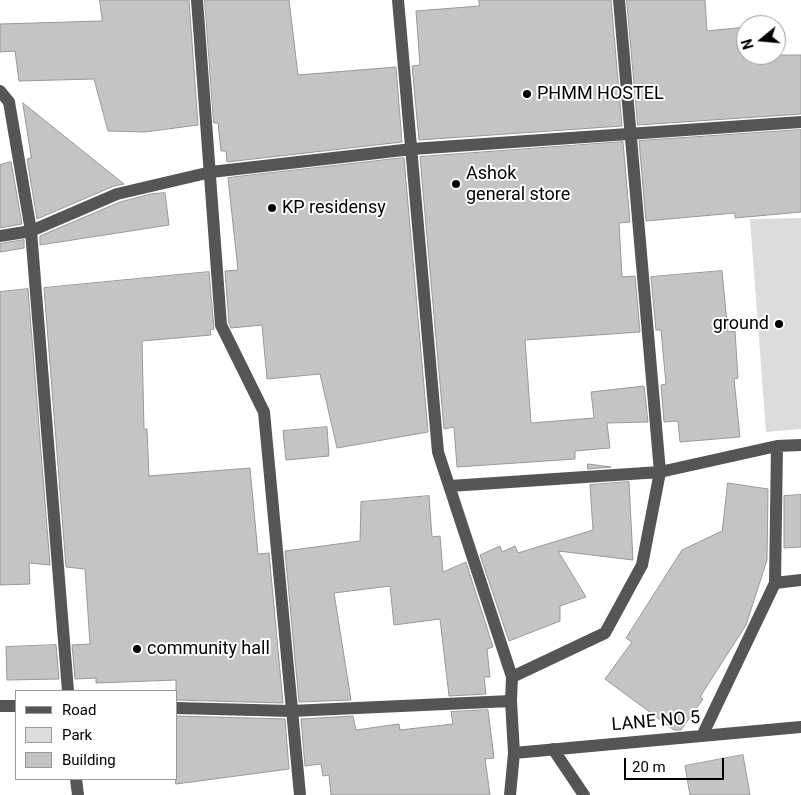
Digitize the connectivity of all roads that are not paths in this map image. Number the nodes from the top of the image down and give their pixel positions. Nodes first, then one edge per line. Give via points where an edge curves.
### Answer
1 (197, 0) edge
2 (398, 0) edge
3 (619, 0) edge
4 (0, 91) edge
5 (801, 122) edge
6 (630, 133) junction
7 (412, 149) junction
8 (211, 172) junction
9 (31, 230) junction
10 (0, 236) edge
11 (801, 444) edge
12 (776, 446) junction
13 (660, 472) junction
14 (450, 486) junction
15 (801, 580) edge
16 (775, 583) junction
17 (512, 677) junction
18 (68, 690) edge
19 (511, 701) junction
20 (0, 706) edge
21 (15, 706) edge
22 (178, 708) edge
23 (291, 711) junction
24 (801, 728) edge
25 (702, 736) junction
26 (552, 749) junction
27 (514, 753) junction
28 (76, 780) edge
29 (78, 795) edge
30 (300, 795) edge
31 (510, 795) edge
32 (584, 795) edge

1 - 8 street
2 - 7 street
3 - 6 street
4 - 9 street via 9,102
5 - 6 street
6 - 7 street
6 - 13 street
7 - 8 street
7 - 14 street via 438,452
8 - 9 street via 118,194
8 - 23 street via 221,325 264,412
9 - 10 street
9 - 18 street
11 - 12 street
12 - 13 street
12 - 16 street
13 - 14 street
13 - 17 street via 642,565 605,633
14 - 17 street
15 - 16 street
16 - 25 street
17 - 19 street
19 - 23 street
19 - 27 street
20 - 21 street
22 - 23 street
23 - 30 street
24 - 25 street, LANE NO 5
25 - 26 street, LANE NO 5
26 - 27 street, LANE NO 5
26 - 32 street
27 - 31 street
28 - 29 street

